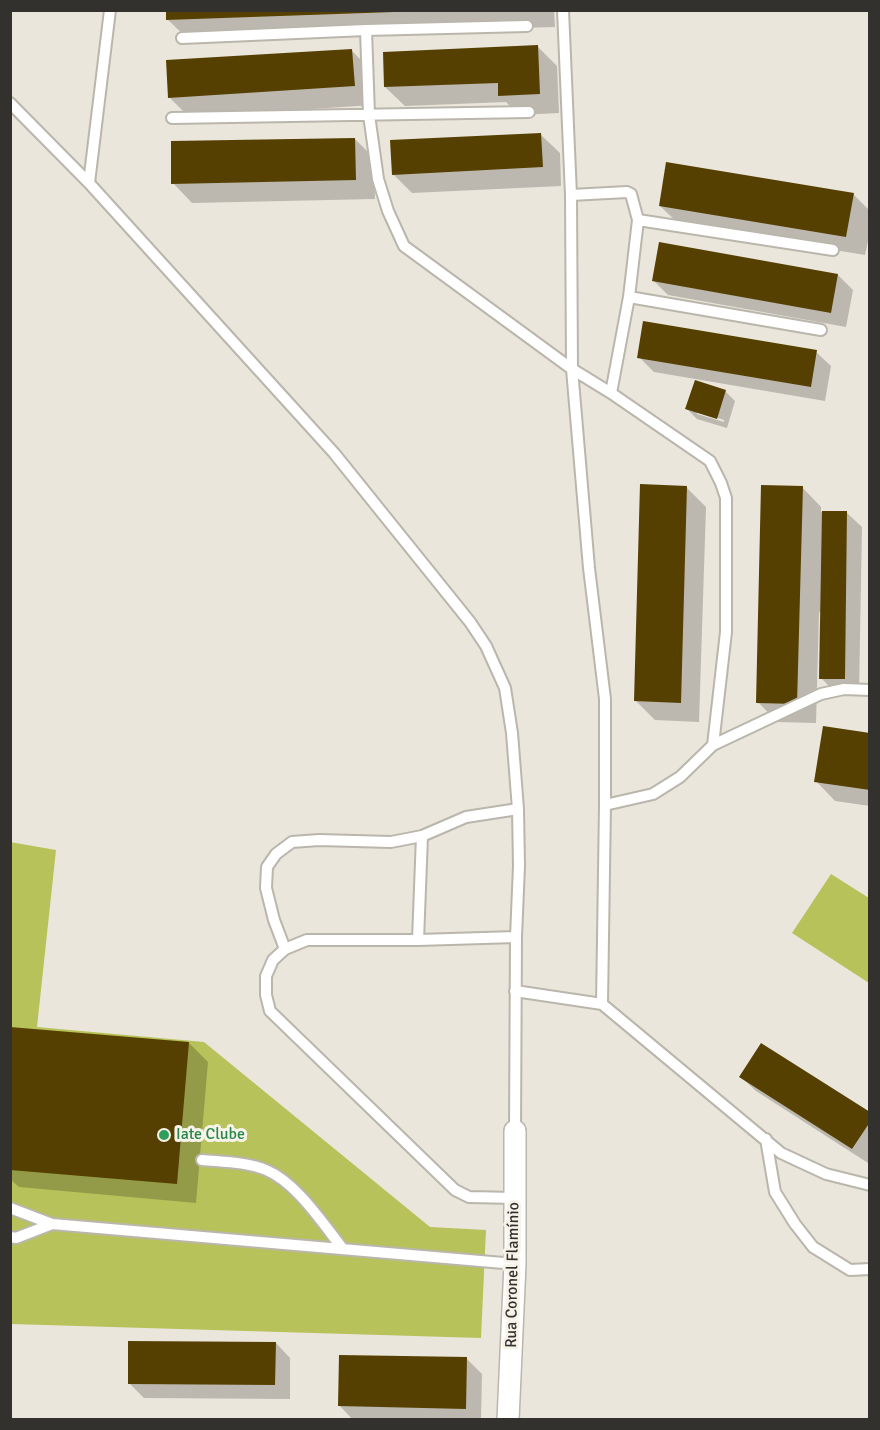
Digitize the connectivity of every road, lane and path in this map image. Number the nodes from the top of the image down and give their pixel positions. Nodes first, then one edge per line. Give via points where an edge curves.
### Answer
1 (110, 10) edge
2 (563, 10) edge
3 (527, 26) dead end
4 (366, 30) junction
5 (182, 38) dead end
6 (10, 103) edge
7 (529, 112) dead end
8 (369, 115) junction
9 (172, 118) dead end
10 (89, 183) junction
11 (571, 195) junction
12 (638, 220) junction
13 (833, 250) dead end
14 (629, 297) junction
15 (821, 330) dead end
16 (572, 369) junction
17 (611, 393) junction
18 (870, 690) edge
19 (713, 746) junction
20 (605, 805) junction
21 (518, 809) junction
22 (422, 836) junction
23 (516, 937) junction
24 (418, 940) junction
25 (285, 949) junction
26 (515, 991) junction
27 (602, 1004) junction
28 (515, 1131) joint
29 (766, 1140) junction
30 (202, 1160) dead end
31 (870, 1185) edge
32 (515, 1197) junction
33 (10, 1208) edge
34 (52, 1224) junction
35 (10, 1237) edge
36 (343, 1249) junction
37 (515, 1264) junction
38 (870, 1269) edge
39 (508, 1419) edge

1 - 10 lane
2 - 11 lane
3 - 4 lane
4 - 5 lane
4 - 8 lane
6 - 10 lane
7 - 8 lane
8 - 9 lane
8 - 16 lane via 378,179 404,246
10 - 21 lane via 334,453 476,630 505,688
11 - 12 lane via 627,192
11 - 16 lane
12 - 13 lane
12 - 14 lane
14 - 15 lane
14 - 17 lane
16 - 17 lane
16 - 20 lane via 604,699
17 - 19 lane via 710,461 726,498 726,633
18 - 19 lane via 844,689 821,694
19 - 20 lane via 680,777 653,794
20 - 27 lane
21 - 22 lane via 466,817
21 - 23 lane
22 - 24 lane
22 - 25 lane via 391,842 292,842 276,854 267,867 266,888
23 - 24 lane
23 - 26 lane
24 - 25 lane via 307,940
25 - 32 lane via 273,960 266,976 270,1011 455,1190 469,1197
26 - 27 lane
26 - 28 lane
27 - 29 lane
28 - 32 street, Rua Coronel Flamínio
29 - 31 lane via 781,1153 825,1174
29 - 38 lane via 775,1192 813,1247 850,1270
30 - 36 lane via 256,1167 285,1179
32 - 37 street, Rua Coronel Flamínio
33 - 34 lane
34 - 35 lane
34 - 36 lane
36 - 37 lane
37 - 39 street, Rua Coronel Flamínio

